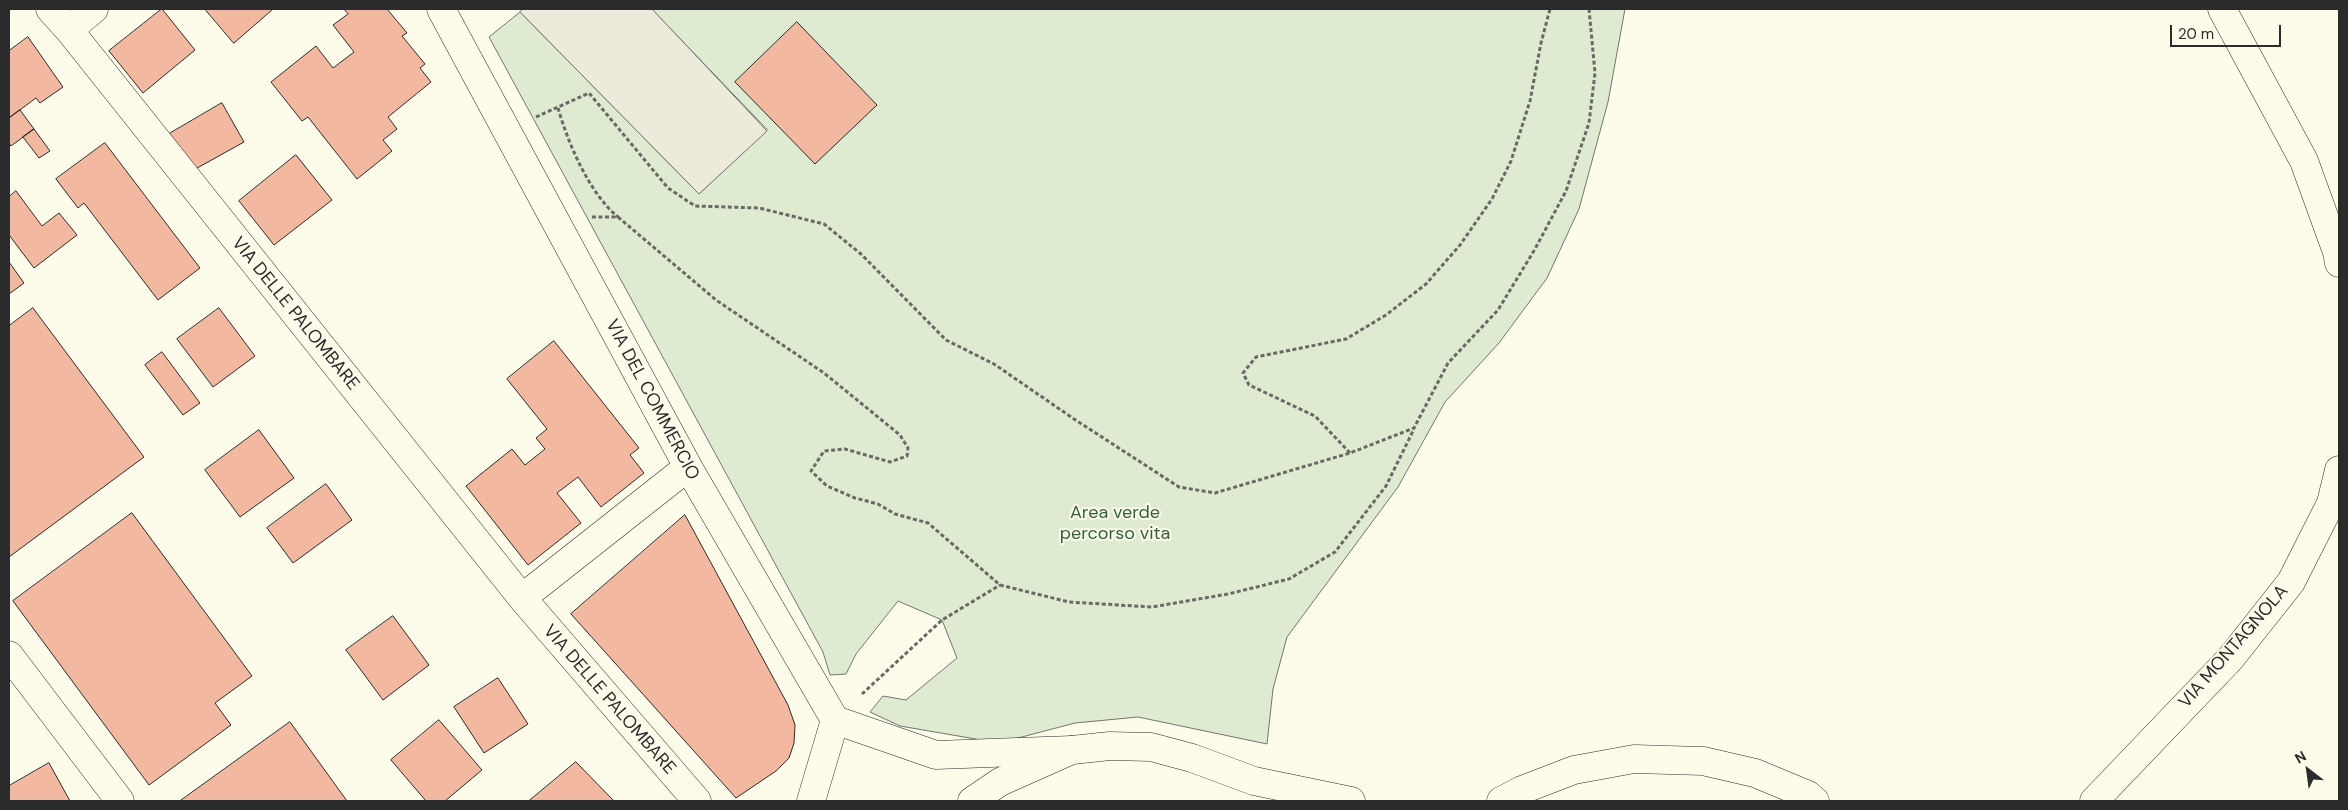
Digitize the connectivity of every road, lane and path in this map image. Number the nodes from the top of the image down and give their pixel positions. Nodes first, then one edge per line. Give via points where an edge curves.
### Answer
1 (50, 9) edge
2 (94, 9) edge
3 (441, 9) edge
4 (1550, 9) edge
5 (1589, 9) edge
6 (2222, 9) edge
7 (69, 30) junction
8 (558, 108) junction
9 (506, 131) junction
10 (553, 216) junction
11 (618, 217) junction
12 (2339, 263) edge
13 (1414, 428) junction
14 (1350, 453) junction
15 (688, 467) junction
16 (2339, 470) edge
17 (1000, 585) junction
18 (522, 598) junction
19 (9, 655) edge
20 (835, 720) junction
21 (1072, 750) junction
22 (1254, 781) junction
23 (809, 798) edge
24 (120, 801) edge
25 (697, 801) edge
26 (972, 801) edge
27 (1274, 801) edge
28 (1351, 801) edge
29 (1501, 801) edge
30 (1815, 801) edge
31 (2094, 801) edge

1 - 7 street, VIA DELLE PALOMBARE
2 - 7 street
3 - 9 street, VIA DEL COMMERCIO
4 - 14 path via 1530,101 1511,161 1492,199 1460,245 1426,284 1386,315 1346,339 1256,358 1243,372 1249,385 1315,416
5 - 13 path via 1595,72 1589,123 1566,191 1536,249 1498,310 1448,363
6 - 12 street via 2304,161
7 - 18 street, VIA DELLE PALOMBARE
8 - 9 path
8 - 11 path via 579,160 604,205
8 - 14 path via 589,94 668,188 695,206 759,208 824,224 861,254 946,340 994,364 1180,487 1215,493
9 - 10 street, VIA DEL COMMERCIO
10 - 11 path
10 - 15 street, VIA DEL COMMERCIO
11 - 17 path via 716,300 824,373 900,434 908,448 907,456 890,462 845,449 824,451 811,471 827,486 878,504 895,514 928,522
13 - 14 path
13 - 17 path via 1386,486 1335,552 1289,579 1152,607 1070,602
15 - 18 street
15 - 20 street, VIA DEL COMMERCIO
16 - 31 street, VIA MONTAGNOLA via 2331,503 2291,582 2230,659
17 - 20 path via 942,620
18 - 25 street, VIA DELLE PALOMBARE
19 - 24 street
20 - 21 street via 936,755
20 - 23 street
21 - 22 street via 1110,746 1150,748 1192,758
21 - 26 street via 1000,782
22 - 27 street
22 - 28 street
29 - 30 street via 1574,770 1634,759 1703,760 1755,773

